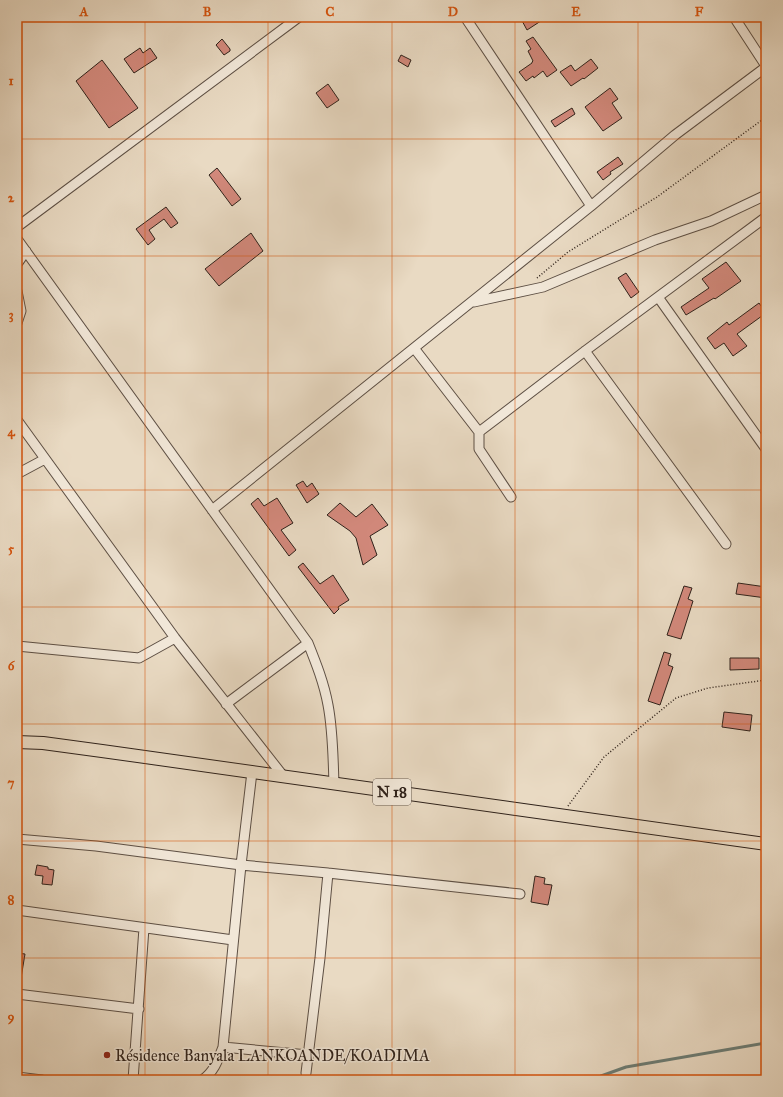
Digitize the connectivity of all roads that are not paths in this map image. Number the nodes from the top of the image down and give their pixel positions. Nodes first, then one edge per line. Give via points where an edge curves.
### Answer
1 (299, 17) edge
2 (465, 17) edge
3 (734, 17) edge
4 (766, 66) edge
5 (766, 195) edge
6 (590, 206) junction
7 (766, 217) edge
8 (17, 227) edge
9 (17, 239) edge
10 (26, 251) junction
11 (17, 264) edge
12 (17, 291) edge
13 (658, 297) junction
14 (470, 302) junction
15 (17, 323) edge
16 (414, 348) junction
17 (585, 351) junction
18 (17, 420) edge
19 (479, 432) junction
20 (766, 449) edge
21 (45, 459) junction
22 (17, 474) edge
23 (511, 497) dead end
24 (212, 510) junction
25 (726, 544) dead end
26 (174, 638) junction
27 (308, 643) junction
28 (17, 646) edge
29 (226, 704) junction
30 (17, 742) edge
31 (252, 772) junction
32 (284, 777) junction
33 (334, 784) junction
34 (17, 839) edge
35 (766, 844) edge
36 (241, 865) junction
37 (328, 873) junction
38 (520, 894) dead end
39 (17, 910) edge
40 (144, 928) junction
41 (233, 940) junction
42 (17, 994) edge
43 (139, 1008) junction
44 (223, 1047) junction
45 (308, 1055) junction
46 (306, 1073) dead end
47 (17, 1077) edge
48 (42, 1080) edge
49 (133, 1080) edge
50 (202, 1080) edge

1 - 8 street
2 - 6 street
3 - 4 street
4 - 6 street via 675,135
5 - 14 street via 711,221 655,240 543,287
6 - 14 street
7 - 13 street
9 - 10 street
10 - 11 street
10 - 24 street
12 - 15 street via 21,311
13 - 17 street
13 - 20 street
14 - 16 street
16 - 19 street
16 - 24 street
17 - 19 street
17 - 25 street
18 - 21 street
19 - 23 street via 479,449
21 - 22 street
21 - 26 street
24 - 27 street
26 - 28 street via 139,658
26 - 29 street
27 - 29 street
27 - 33 street via 328,704
29 - 32 street
30 - 31 main road, N 18 via 43,743
31 - 32 main road, N 18
31 - 36 street
32 - 33 main road, N 18
33 - 35 main road, N 18
34 - 36 street via 96,846
36 - 37 street
36 - 41 street
37 - 38 street
37 - 45 street
39 - 40 street
40 - 41 street
40 - 43 street
41 - 44 street
42 - 43 street
43 - 49 street
44 - 45 street
44 - 50 street via 214,1068
45 - 46 street
47 - 48 street

